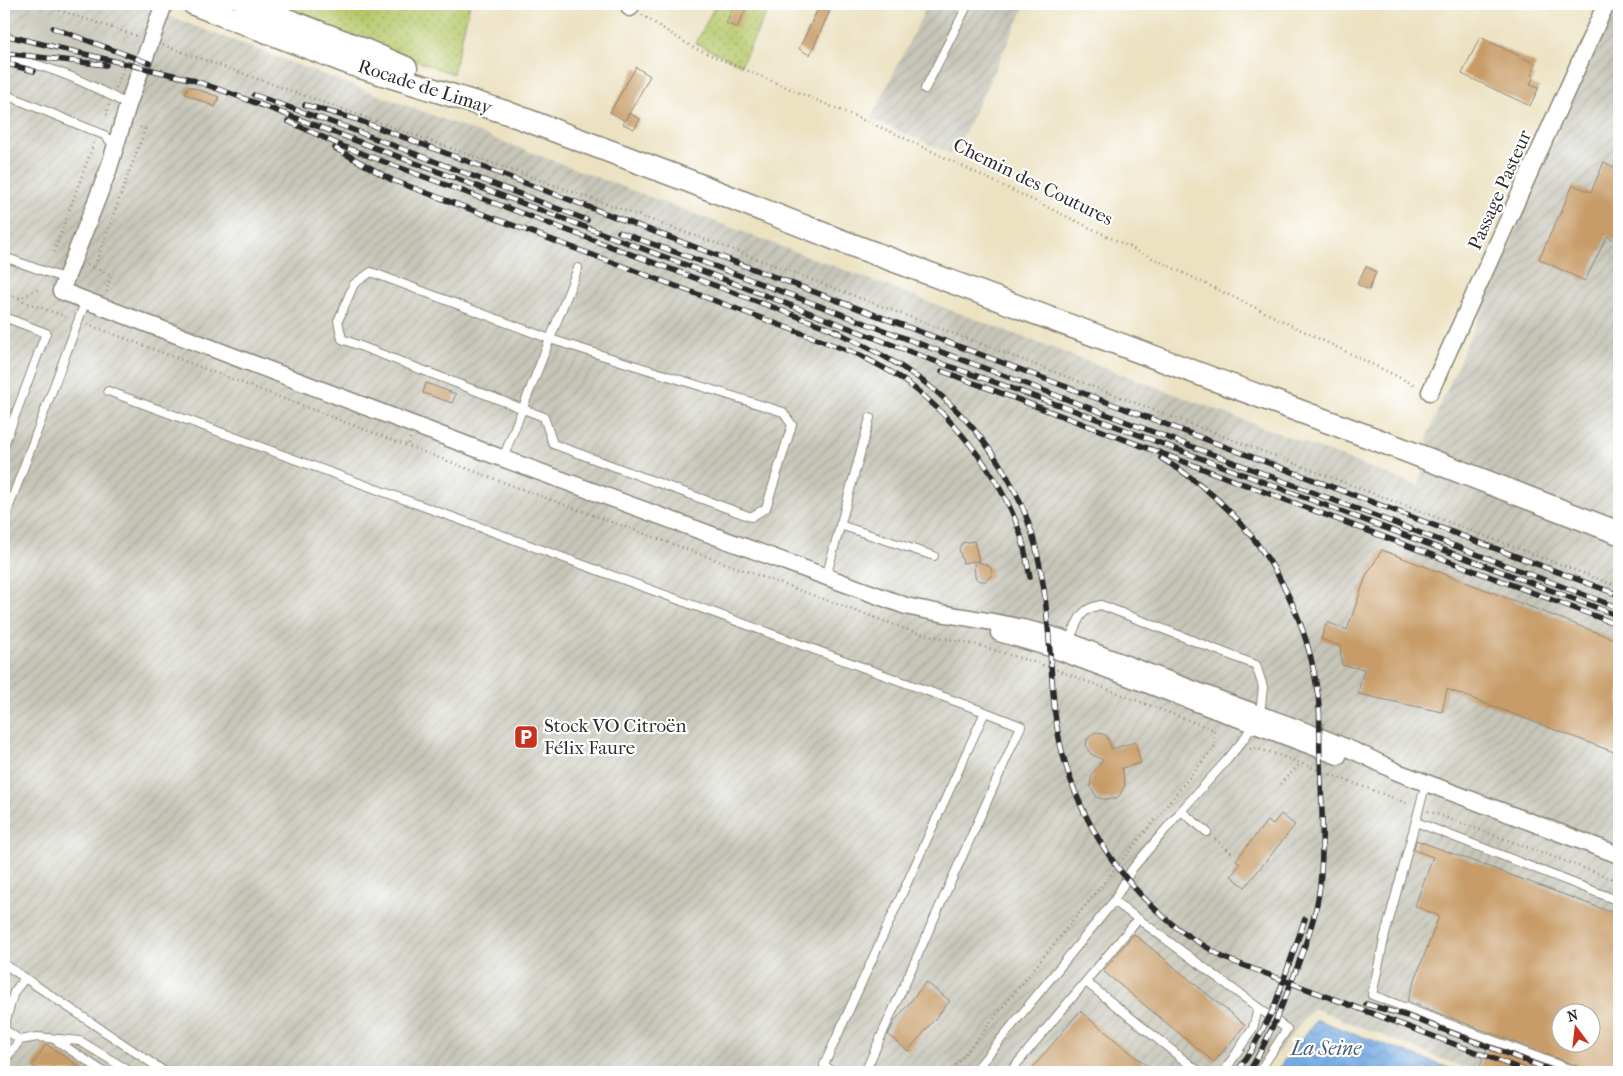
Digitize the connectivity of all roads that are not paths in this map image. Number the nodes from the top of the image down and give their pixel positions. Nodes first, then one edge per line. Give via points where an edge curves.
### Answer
1 (164, 4) edge
2 (194, 4) edge
3 (244, 4) edge
4 (968, 4) edge
5 (1606, 4) edge
6 (15, 59) dead end
7 (924, 89) dead end
8 (4, 94) edge
9 (128, 105) junction
10 (505, 112) junction
11 (114, 153) junction
12 (4, 257) edge
13 (578, 268) dead end
14 (66, 279) junction
15 (86, 300) junction
16 (4, 317) edge
17 (550, 339) junction
18 (108, 391) dead end
19 (1430, 392) road end
20 (523, 408) junction
21 (870, 418) dead end
22 (4, 445) edge
23 (503, 458) junction
24 (4, 520) edge
25 (840, 525) junction
26 (1619, 533) edge
27 (934, 556) dead end
28 (826, 577) junction
29 (944, 615) junction
30 (1068, 641) junction
31 (985, 712) junction
32 (1257, 719) junction
33 (1426, 783) junction
34 (1180, 811) junction
35 (1416, 822) junction
36 (1207, 832) road end
37 (1619, 854) edge
38 (1114, 900) junction
39 (1619, 901) edge
40 (1138, 919) junction
41 (4, 964) edge
42 (25, 978) junction
43 (1086, 982) junction
44 (1258, 1009) junction
45 (4, 1028) edge
46 (53, 1038) junction
47 (20, 1040) junction
48 (4, 1062) edge
49 (104, 1072) edge
50 (130, 1072) edge
51 (165, 1072) edge
52 (833, 1072) edge
53 (865, 1072) edge
54 (974, 1072) edge
55 (1010, 1072) edge
56 (1199, 1072) edge
57 (1224, 1072) edge
58 (1259, 1072) edge
59 (1577, 1072) edge

1 - 9 street
2 - 10 main road, Rocade de Limay via 354,65
3 - 10 main road, Rocade de Limay via 355,46
4 - 7 lane
5 - 19 street, Passage Pasteur
6 - 9 lane via 39,64
8 - 11 lane via 104,135 111,142
9 - 11 street
10 - 26 main road
11 - 14 street
12 - 14 lane
13 - 17 lane
14 - 15 street via 61,291
15 - 23 street
15 - 24 lane
16 - 22 lane via 46,333
17 - 20 lane
17 - 20 lane via 371,272 354,284 338,321 342,339
17 - 20 lane via 783,412 792,425 766,508 751,516 553,444 544,417
18 - 31 lane
20 - 23 lane
21 - 25 lane
23 - 28 street
25 - 27 lane
25 - 28 lane
28 - 29 street via 906,606
29 - 30 street via 1005,623
29 - 32 street
30 - 32 street via 1203,693
30 - 32 lane via 1081,614 1101,605 1256,665 1264,688
31 - 52 lane via 824,1065
31 - 53 lane via 1022,726
32 - 33 street via 1348,748
32 - 34 lane via 1227,760
33 - 35 lane
33 - 37 street
34 - 36 lane
34 - 38 lane via 1132,869
35 - 39 lane
35 - 59 lane via 1372,995
38 - 40 lane
38 - 54 lane
40 - 43 lane
40 - 44 lane
41 - 42 lane
42 - 45 lane via 14,992
42 - 51 lane
43 - 55 lane
43 - 56 lane
44 - 57 lane via 1253,1028
44 - 58 lane via 1287,1030
45 - 47 lane
46 - 47 lane
46 - 49 lane
46 - 50 lane via 80,1041
47 - 48 lane

